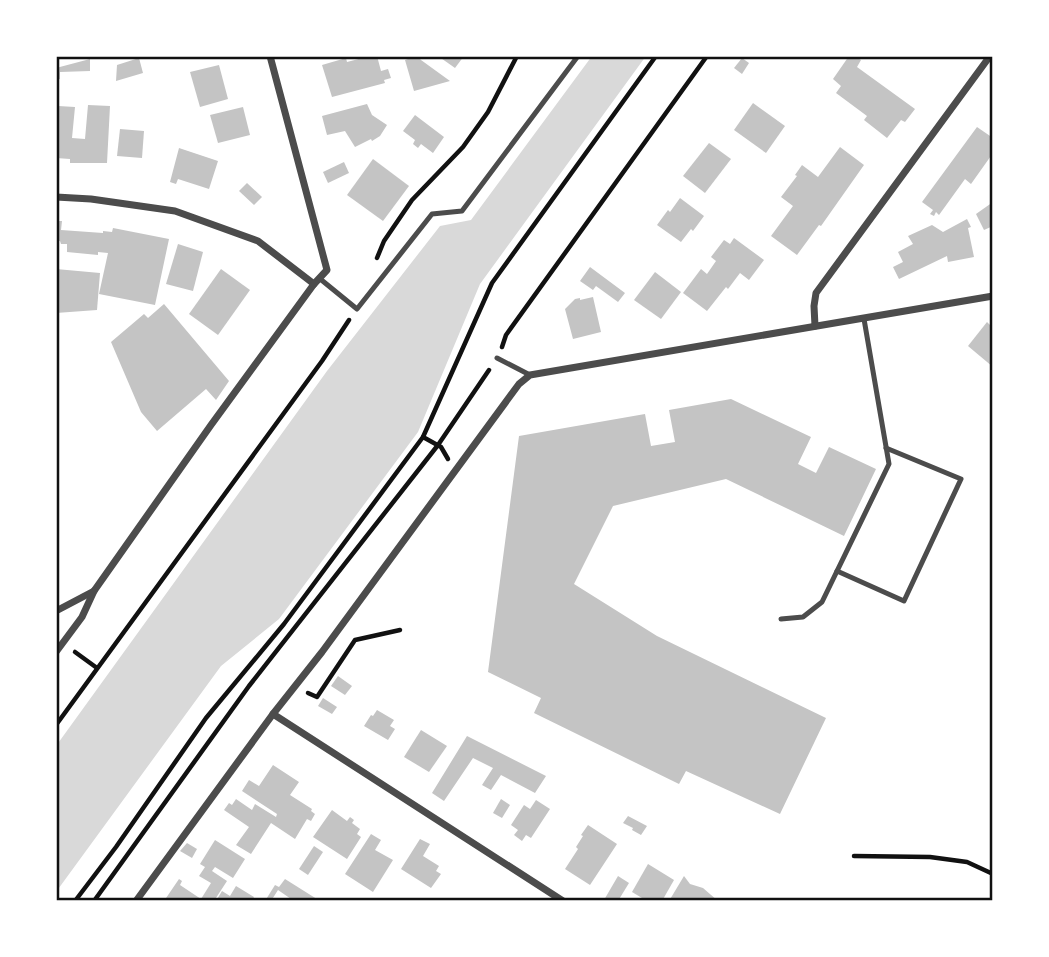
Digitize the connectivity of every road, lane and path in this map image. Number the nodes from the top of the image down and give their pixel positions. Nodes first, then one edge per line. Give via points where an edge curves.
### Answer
1 (270, 56) edge
2 (517, 56) edge
3 (578, 56) edge
4 (656, 56) edge
5 (707, 56) edge
6 (990, 56) edge
7 (56, 197) edge
8 (412, 200) dead end
9 (317, 281) junction
10 (993, 296) edge
11 (864, 319) junction
12 (815, 326) junction
13 (497, 358) junction
14 (530, 375) junction
15 (273, 428) dead end
16 (423, 437) junction
17 (438, 446) junction
18 (886, 447) junction
19 (455, 471) junction
20 (837, 571) junction
21 (94, 591) junction
22 (56, 611) edge
23 (781, 619) dead end
24 (400, 630) dead end
25 (62, 643) junction
26 (56, 652) edge
27 (97, 668) junction
28 (295, 686) junction
29 (273, 714) junction
30 (56, 725) edge
31 (854, 856) dead end
32 (993, 874) edge
33 (75, 901) edge
34 (94, 901) edge
35 (136, 901) edge
36 (563, 901) edge

1 - 9 street via 327,270
2 - 8 path via 488,112 463,147
3 - 9 lane via 462,211 432,214 357,309
4 - 16 path via 492,283
5 - 13 path via 506,335
6 - 12 street via 816,293
7 - 9 street via 174,211 258,242
9 - 21 street
10 - 11 street
11 - 12 street
11 - 18 lane
12 - 14 street
13 - 14 lane
13 - 17 path
14 - 19 street
15 - 27 path
16 - 17 path
16 - 33 path via 284,624 206,718
17 - 19 path
17 - 34 path via 249,686
18 - 20 lane via 889,464
18 - 20 lane via 961,479 904,601
19 - 28 street
20 - 23 lane via 822,602 803,617
21 - 22 street
21 - 25 street
24 - 28 path via 355,640 317,697
25 - 26 street
25 - 27 path
27 - 30 path
28 - 29 street
29 - 35 street
29 - 36 street
31 - 32 path via 930,857 967,862

